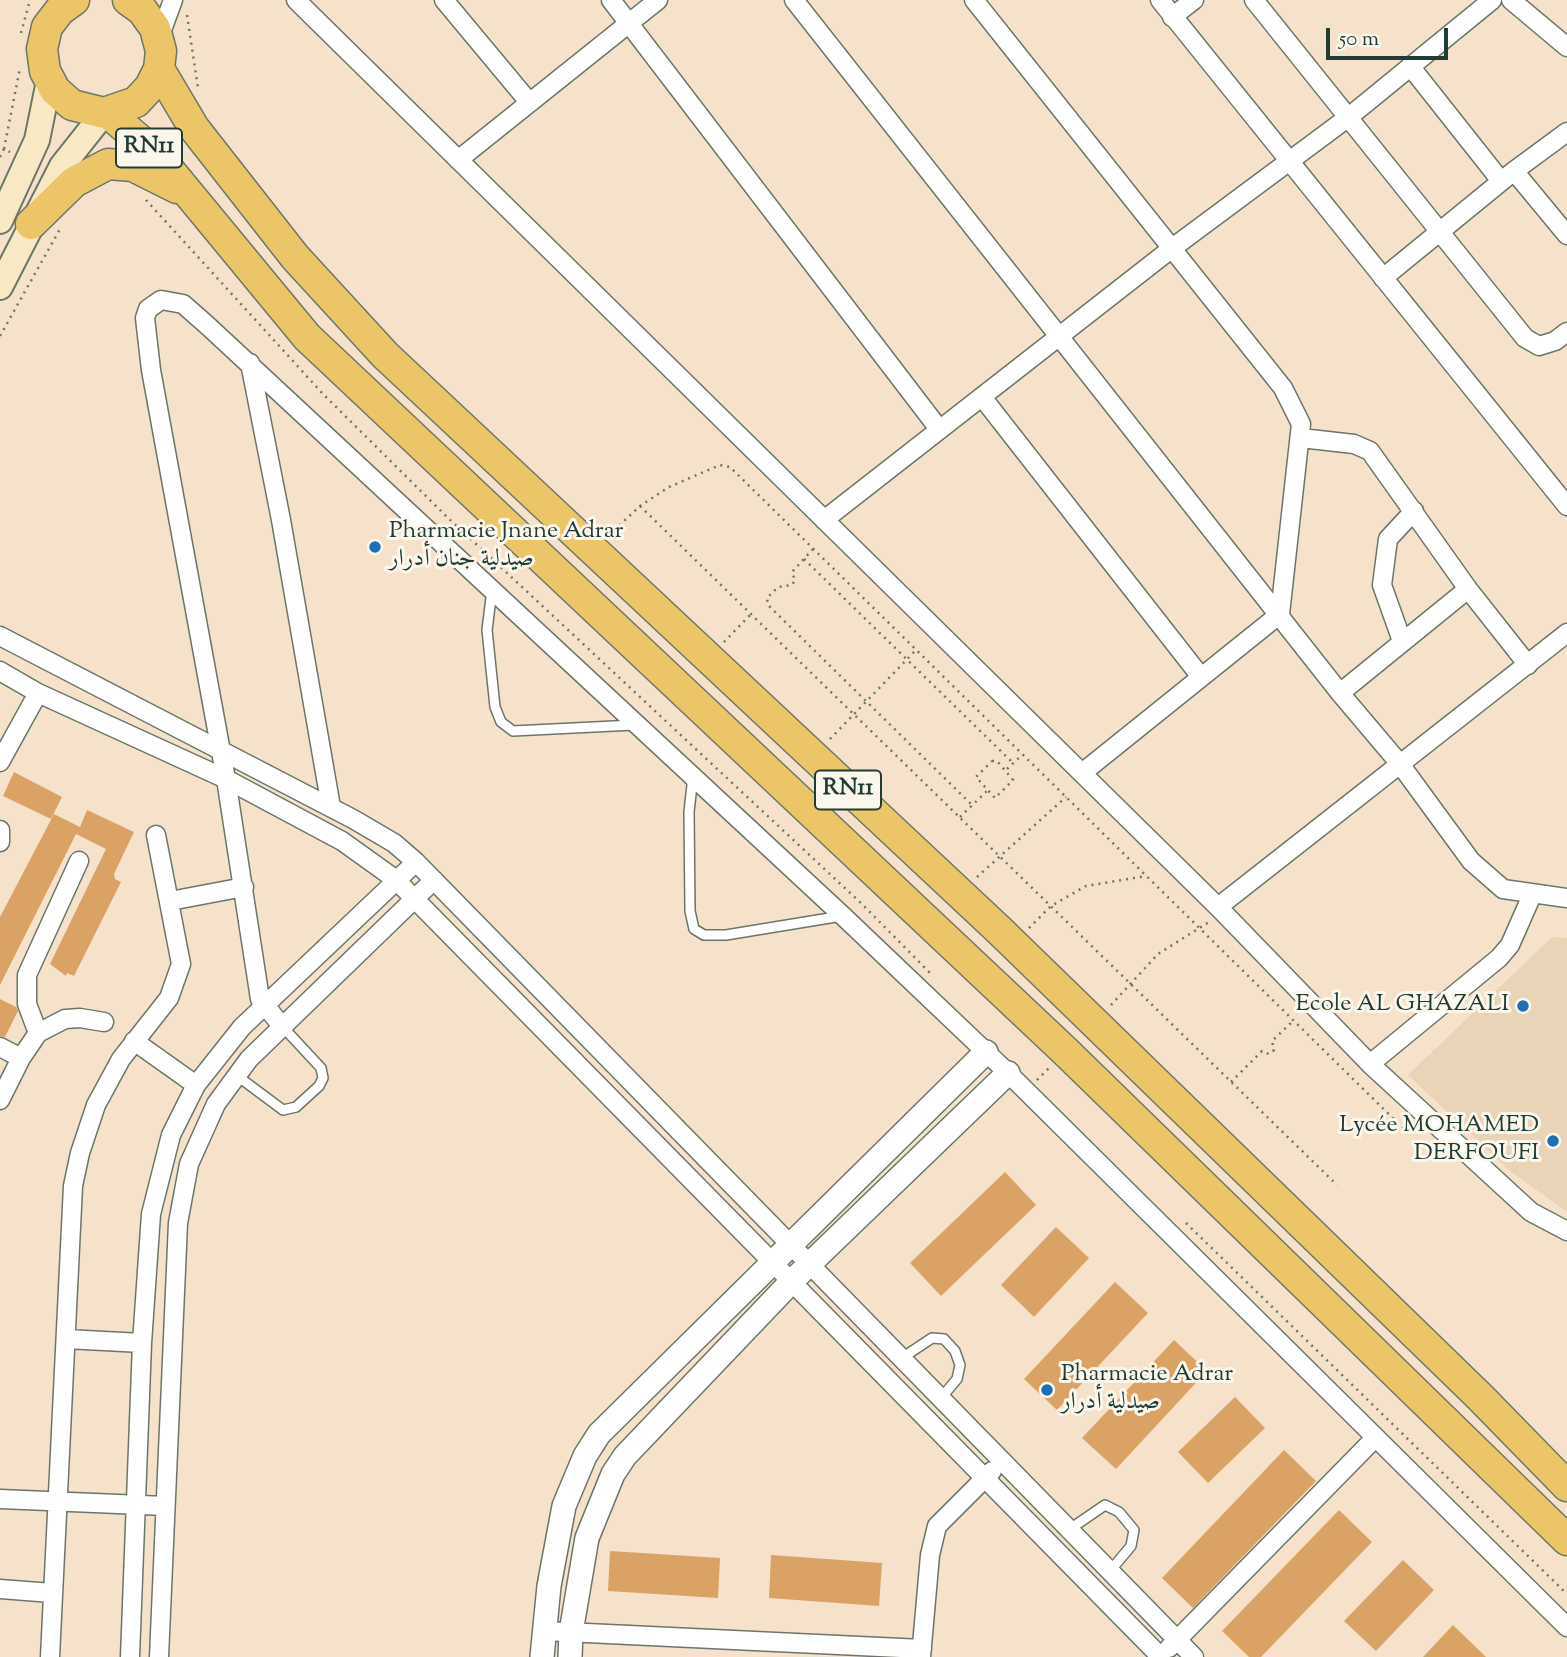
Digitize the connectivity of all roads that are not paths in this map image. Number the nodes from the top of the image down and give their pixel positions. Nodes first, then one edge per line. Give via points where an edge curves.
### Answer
1 (128, 0) edge
2 (173, 0) edge
3 (296, 0) edge
4 (443, 0) edge
5 (611, 0) edge
6 (658, 0) edge
7 (794, 0) edge
8 (974, 0) edge
9 (1160, 0) edge
10 (1194, 0) edge
11 (1254, 0) edge
12 (1492, 0) edge
13 (1511, 0) edge
14 (51, 4) edge
15 (1172, 17) junction
16 (629, 23) junction
17 (159, 38) junction
18 (1567, 47) edge
19 (1410, 66) junction
20 (159, 69) junction
21 (49, 81) junction
22 (529, 102) junction
23 (106, 113) junction
24 (1350, 116) junction
25 (1567, 132) edge
26 (458, 160) junction
27 (1291, 161) junction
28 (1507, 176) junction
29 (184, 191) junction
30 (0, 222) edge
31 (32, 224) junction
32 (1442, 231) junction
33 (1567, 235) edge
34 (1171, 249) junction
35 (1383, 278) junction
36 (0, 287) edge
37 (1567, 332) edge
38 (1058, 337) junction
39 (250, 363) junction
40 (982, 397) junction
41 (939, 429) junction
42 (1301, 438) junction
43 (1567, 506) edge
44 (1414, 511) junction
45 (824, 520) junction
46 (492, 587) junction
47 (1468, 589) junction
48 (1280, 614) junction
49 (1567, 633) edge
50 (0, 636) edge
51 (1402, 641) junction
52 (1528, 665) junction
53 (0, 671) edge
54 (1201, 677) junction
55 (38, 692) junction
56 (1340, 693) junction
57 (639, 724) junction
58 (219, 748) junction
59 (0, 762) edge
60 (1400, 764) junction
61 (1082, 773) junction
62 (693, 774) junction
63 (226, 779) junction
64 (331, 807) junction
65 (0, 830) edge
66 (156, 835) dead end
67 (0, 842) edge
68 (79, 861) dead end
69 (416, 862) junction
70 (395, 879) junction
71 (434, 880) junction
72 (244, 887) junction
73 (1532, 894) junction
74 (414, 897) junction
75 (1567, 898) edge
76 (170, 901) junction
77 (1221, 910) junction
78 (844, 916) junction
79 (263, 1004) junction
80 (104, 1022) dead end
81 (281, 1025) junction
82 (38, 1033) junction
83 (134, 1041) junction
84 (0, 1047) edge
85 (986, 1052) junction
86 (21, 1058) junction
87 (214, 1060) junction
88 (1370, 1064) junction
89 (1009, 1073) junction
90 (236, 1076) junction
91 (196, 1085) junction
92 (0, 1100) edge
93 (1567, 1231) edge
94 (790, 1244) junction
95 (772, 1261) junction
96 (809, 1264) junction
97 (792, 1280) junction
98 (66, 1339) junction
99 (142, 1343) junction
100 (902, 1359) junction
101 (941, 1398) junction
102 (1375, 1438) junction
103 (1003, 1461) junction
104 (985, 1478) junction
105 (1567, 1486) edge
106 (0, 1499) edge
107 (58, 1501) junction
108 (137, 1506) junction
109 (165, 1506) junction
110 (1070, 1529) junction
111 (1567, 1539) edge
112 (1110, 1571) junction
113 (0, 1589) edge
114 (52, 1592) junction
115 (1567, 1627) edge
116 (545, 1631) junction
117 (571, 1632) junction
118 (1177, 1639) junction
119 (921, 1653) edge
120 (51, 1657) edge
121 (130, 1657) edge
122 (159, 1657) edge
123 (542, 1657) edge
124 (570, 1657) edge
125 (1161, 1657) edge
126 (1194, 1657) edge

1 - 17 highway via 149,18
2 - 17 street
3 - 26 street
4 - 22 street
5 - 16 street
6 - 16 street
7 - 38 street
8 - 34 street
9 - 15 street
10 - 15 street
11 - 24 street
12 - 19 street
13 - 18 street
14 - 21 highway via 42,49
15 - 27 street
16 - 22 street
16 - 41 street
17 - 20 highway
19 - 24 street
19 - 28 street
20 - 23 highway, RN11 via 136,102
20 - 105 highway, RN11 via 194,128 278,235 385,355 1093,1022
21 - 23 highway, RN11 via 72,105
21 - 30 main road via 37,140
22 - 26 street
23 - 29 highway, RN11 via 156,154
23 - 31 main road via 62,166
24 - 27 street
24 - 32 street
25 - 28 street
26 - 45 street
27 - 34 street
27 - 35 street
28 - 32 street
28 - 33 street
29 - 31 highway via 133,166 108,164 74,182
29 - 111 highway, RN11 via 307,337 1065,1051
31 - 36 main road
32 - 35 street
32 - 37 street via 1532,344 1547,345
34 - 38 street
34 - 42 street via 1283,388 1301,424
35 - 43 street
38 - 40 street
38 - 48 street
39 - 46 street
39 - 58 street via 183,304 161,300 148,309 145,330 150,370
39 - 64 street
40 - 41 street
40 - 54 street
41 - 45 street
42 - 44 street via 1354,444 1370,451
42 - 48 street
44 - 47 street
44 - 51 street via 1388,539 1382,585
45 - 61 street
46 - 57 street
46 - 57 lane via 487,629 500,722 513,730
47 - 51 street
47 - 52 street
48 - 54 street
48 - 56 street
49 - 52 street
50 - 58 street
51 - 56 street
52 - 60 street
53 - 55 street
54 - 61 street
55 - 59 street
55 - 63 street
56 - 60 street
57 - 62 street
58 - 63 street
58 - 64 street
60 - 73 street via 1491,881 1503,889
60 - 77 street
61 - 77 street
62 - 78 street
62 - 78 lane via 689,812 694,929 704,935 726,935
63 - 70 street via 342,841
63 - 72 street
64 - 69 street via 383,836
65 - 67 street
66 - 76 street
68 - 82 street via 27,975 27,1004
69 - 70 street
69 - 71 street
70 - 74 street
70 - 79 street
71 - 74 street
71 - 94 street
72 - 76 street
72 - 79 street
73 - 75 street
73 - 88 street via 1510,945 1499,958
74 - 81 street
74 - 95 street
76 - 83 street via 179,976 169,998
77 - 88 street
78 - 85 street
79 - 81 street
79 - 87 street
80 - 82 street via 65,1019
81 - 90 street
81 - 90 lane via 321,1068 319,1086 296,1107 283,1110
82 - 86 street
83 - 91 street
83 - 98 street via 96,1105 80,1153 73,1186
84 - 86 street
85 - 89 street
85 - 94 street
86 - 92 street
87 - 90 street
87 - 91 street
88 - 93 street via 1531,1212
89 - 96 street
89 - 102 street
90 - 109 street via 199,1136 182,1192
91 - 99 street via 171,1135 156,1186
94 - 95 street
94 - 96 street
95 - 97 street
95 - 116 street via 620,1410 592,1445 564,1506
96 - 97 street
96 - 100 street
97 - 104 street
97 - 117 street via 656,1421 612,1474 587,1538
98 - 99 street
98 - 107 street
99 - 108 street
100 - 101 street
100 - 101 lane via 932,1338 944,1339 960,1365 957,1379
101 - 103 street
102 - 115 street
102 - 118 street
103 - 104 street
103 - 110 street
104 - 119 street via 936,1526
104 - 125 street
106 - 107 street
107 - 108 street
107 - 114 street
108 - 109 street
108 - 121 street
109 - 122 street
110 - 112 street
110 - 112 lane via 1105,1505 1119,1512 1134,1530 1131,1545
112 - 118 street
113 - 114 street
114 - 120 street
116 - 117 street
116 - 123 street
117 - 119 street
117 - 124 street
118 - 125 street
118 - 126 street

